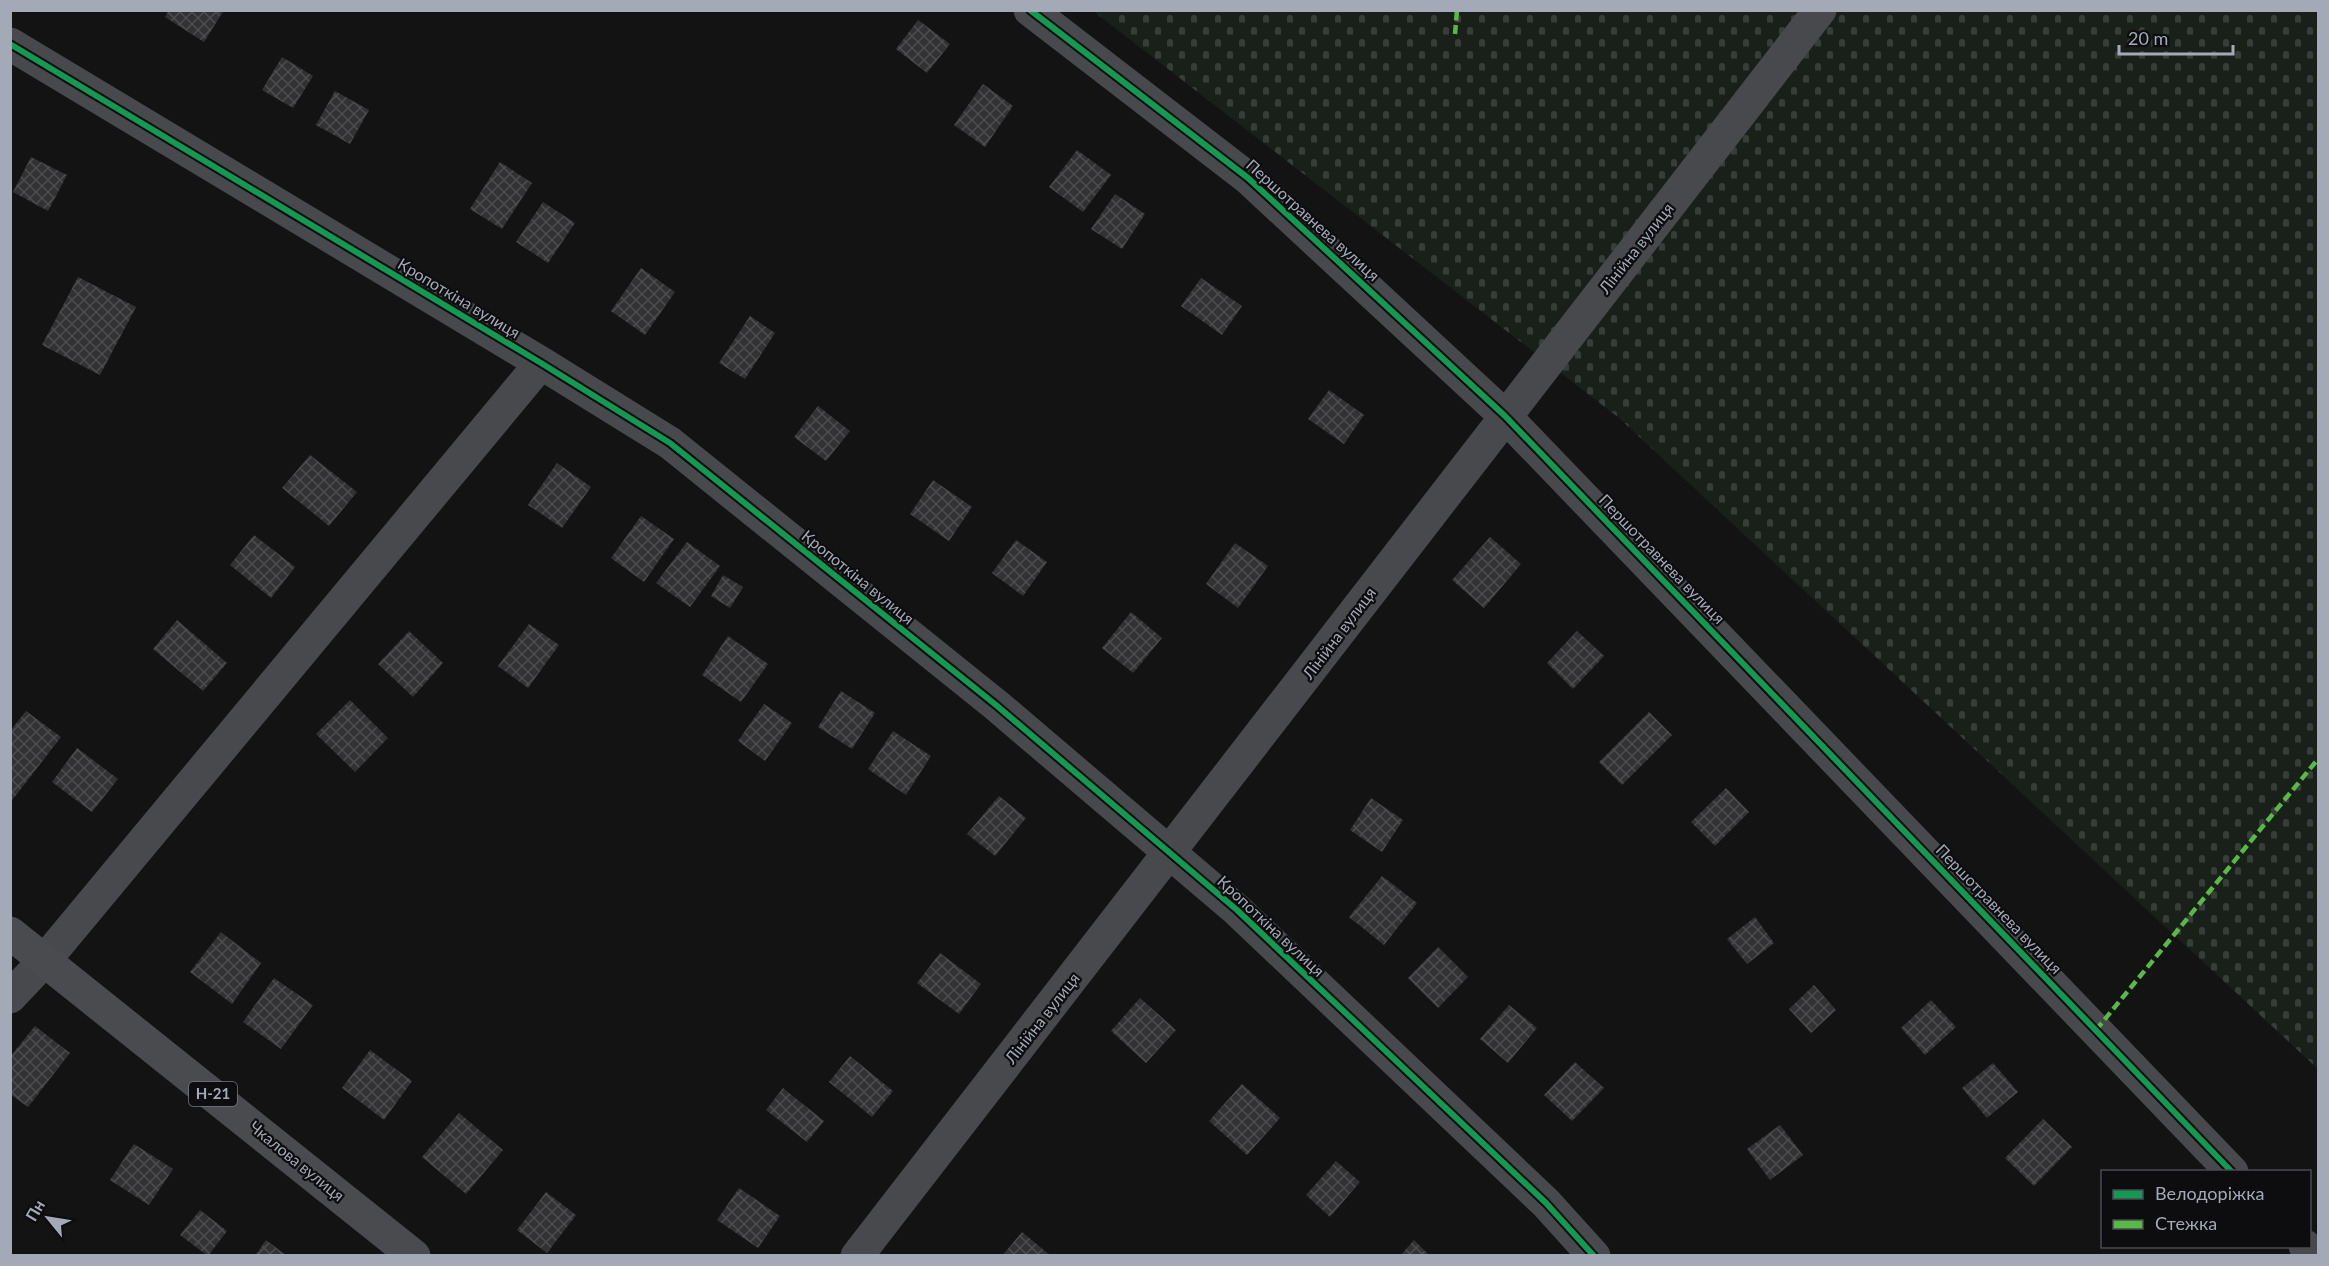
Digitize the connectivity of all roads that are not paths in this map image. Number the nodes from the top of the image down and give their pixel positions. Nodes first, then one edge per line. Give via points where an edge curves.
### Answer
1 (1030, 10) edge
2 (1820, 10) edge
3 (10, 44) edge
4 (541, 363) junction
5 (1505, 416) junction
6 (1170, 852) junction
7 (10, 933) edge
8 (45, 960) junction
9 (10, 997) edge
10 (2230, 1170) edge
11 (414, 1256) edge
12 (857, 1256) edge
13 (1594, 1256) edge

1 - 5 street, Першотравнева вулиця via 1248,178
2 - 5 street, Лінійна вулиця
3 - 4 street, Кропоткіна вулиця
4 - 6 street, Кропоткіна вулиця via 670,443 996,705
4 - 8 street
5 - 6 street, Лінійна вулиця
5 - 10 street, Першотравнева вулиця
6 - 12 street, Лінійна вулиця
6 - 13 street, Кропоткіна вулиця via 1237,910 1546,1203
7 - 8 main road, Чкалова вулиця / Н-21
8 - 9 street
8 - 11 main road, Чкалова вулиця / Н-21

